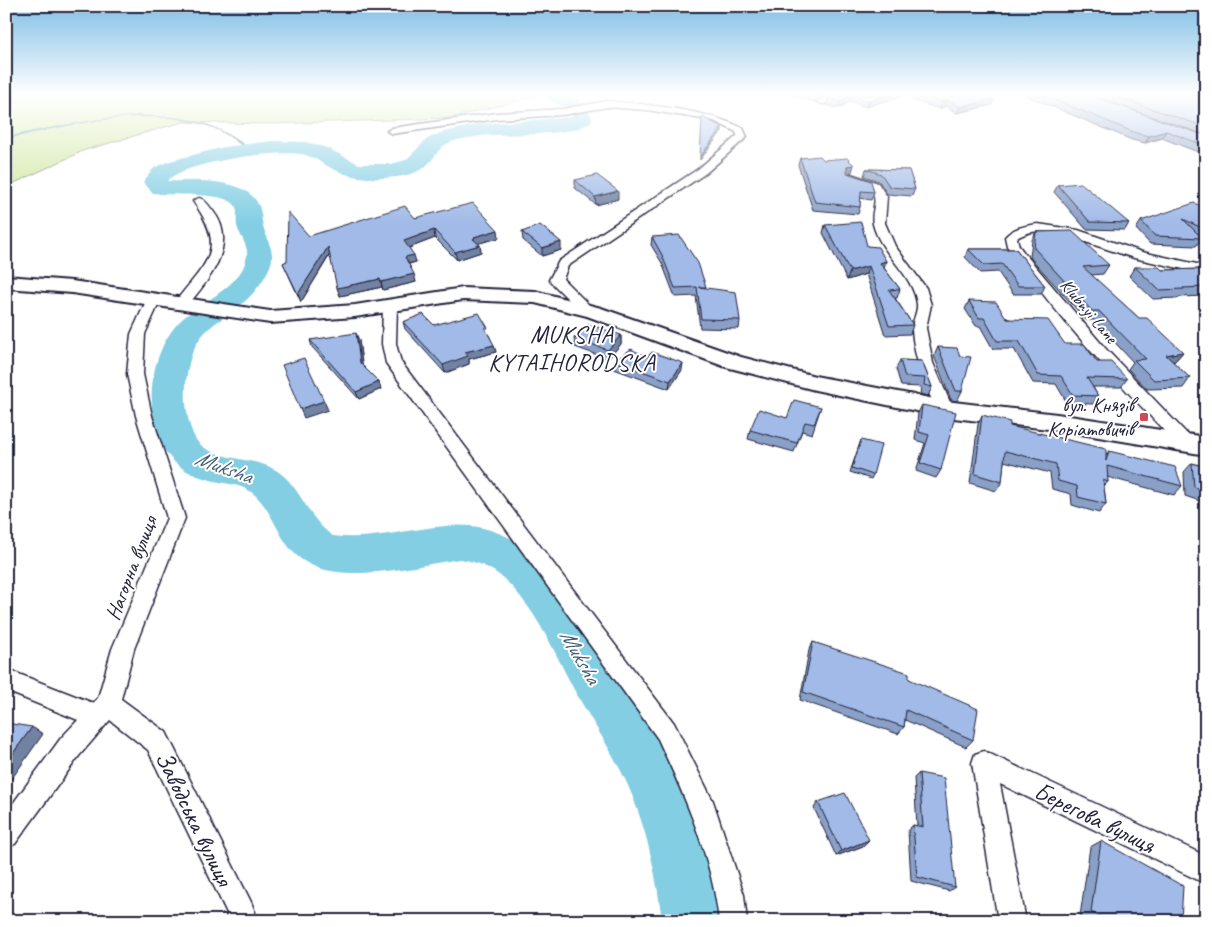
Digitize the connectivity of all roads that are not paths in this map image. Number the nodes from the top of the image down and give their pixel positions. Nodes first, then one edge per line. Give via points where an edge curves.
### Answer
1 (741, 138) edge
2 (851, 177) edge
3 (199, 201) dead end
4 (1206, 270) edge
5 (6, 282) edge
6 (153, 301) junction
7 (185, 305) junction
8 (390, 305) junction
9 (587, 310) junction
10 (945, 409) junction
11 (1195, 443) edge
12 (6, 680) edge
13 (103, 711) junction
14 (6, 835) edge
15 (1206, 870) edge
16 (240, 921) edge
17 (733, 921) edge
18 (1012, 921) edge

1 - 9 street via 702,172 563,264 556,280
2 - 10 street via 874,184 881,197 879,223 889,246 919,288 924,305 919,328 925,363
3 - 7 street via 214,222 218,240 213,262
4 - 11 street, Klubnyi Lane via 1137,255 1063,230 1032,228 1017,231 1011,237 1021,257 1087,339 1130,386
5 - 6 main road via 72,287
6 - 7 main road
6 - 13 street, Нагорна вулиця via 138,334 135,374 144,416 176,518 123,649
7 - 8 main road via 270,317
8 - 9 main road via 463,294 498,294 535,297
8 - 17 street via 389,344 394,363 666,731 700,801 730,895
9 - 10 main road via 734,362 815,383
10 - 11 main road
12 - 13 street, Заводська вулиця
13 - 14 street via 70,746
13 - 16 street, Заводська вулиця via 158,741 241,912
15 - 18 street, Берегова вулиця via 984,763

